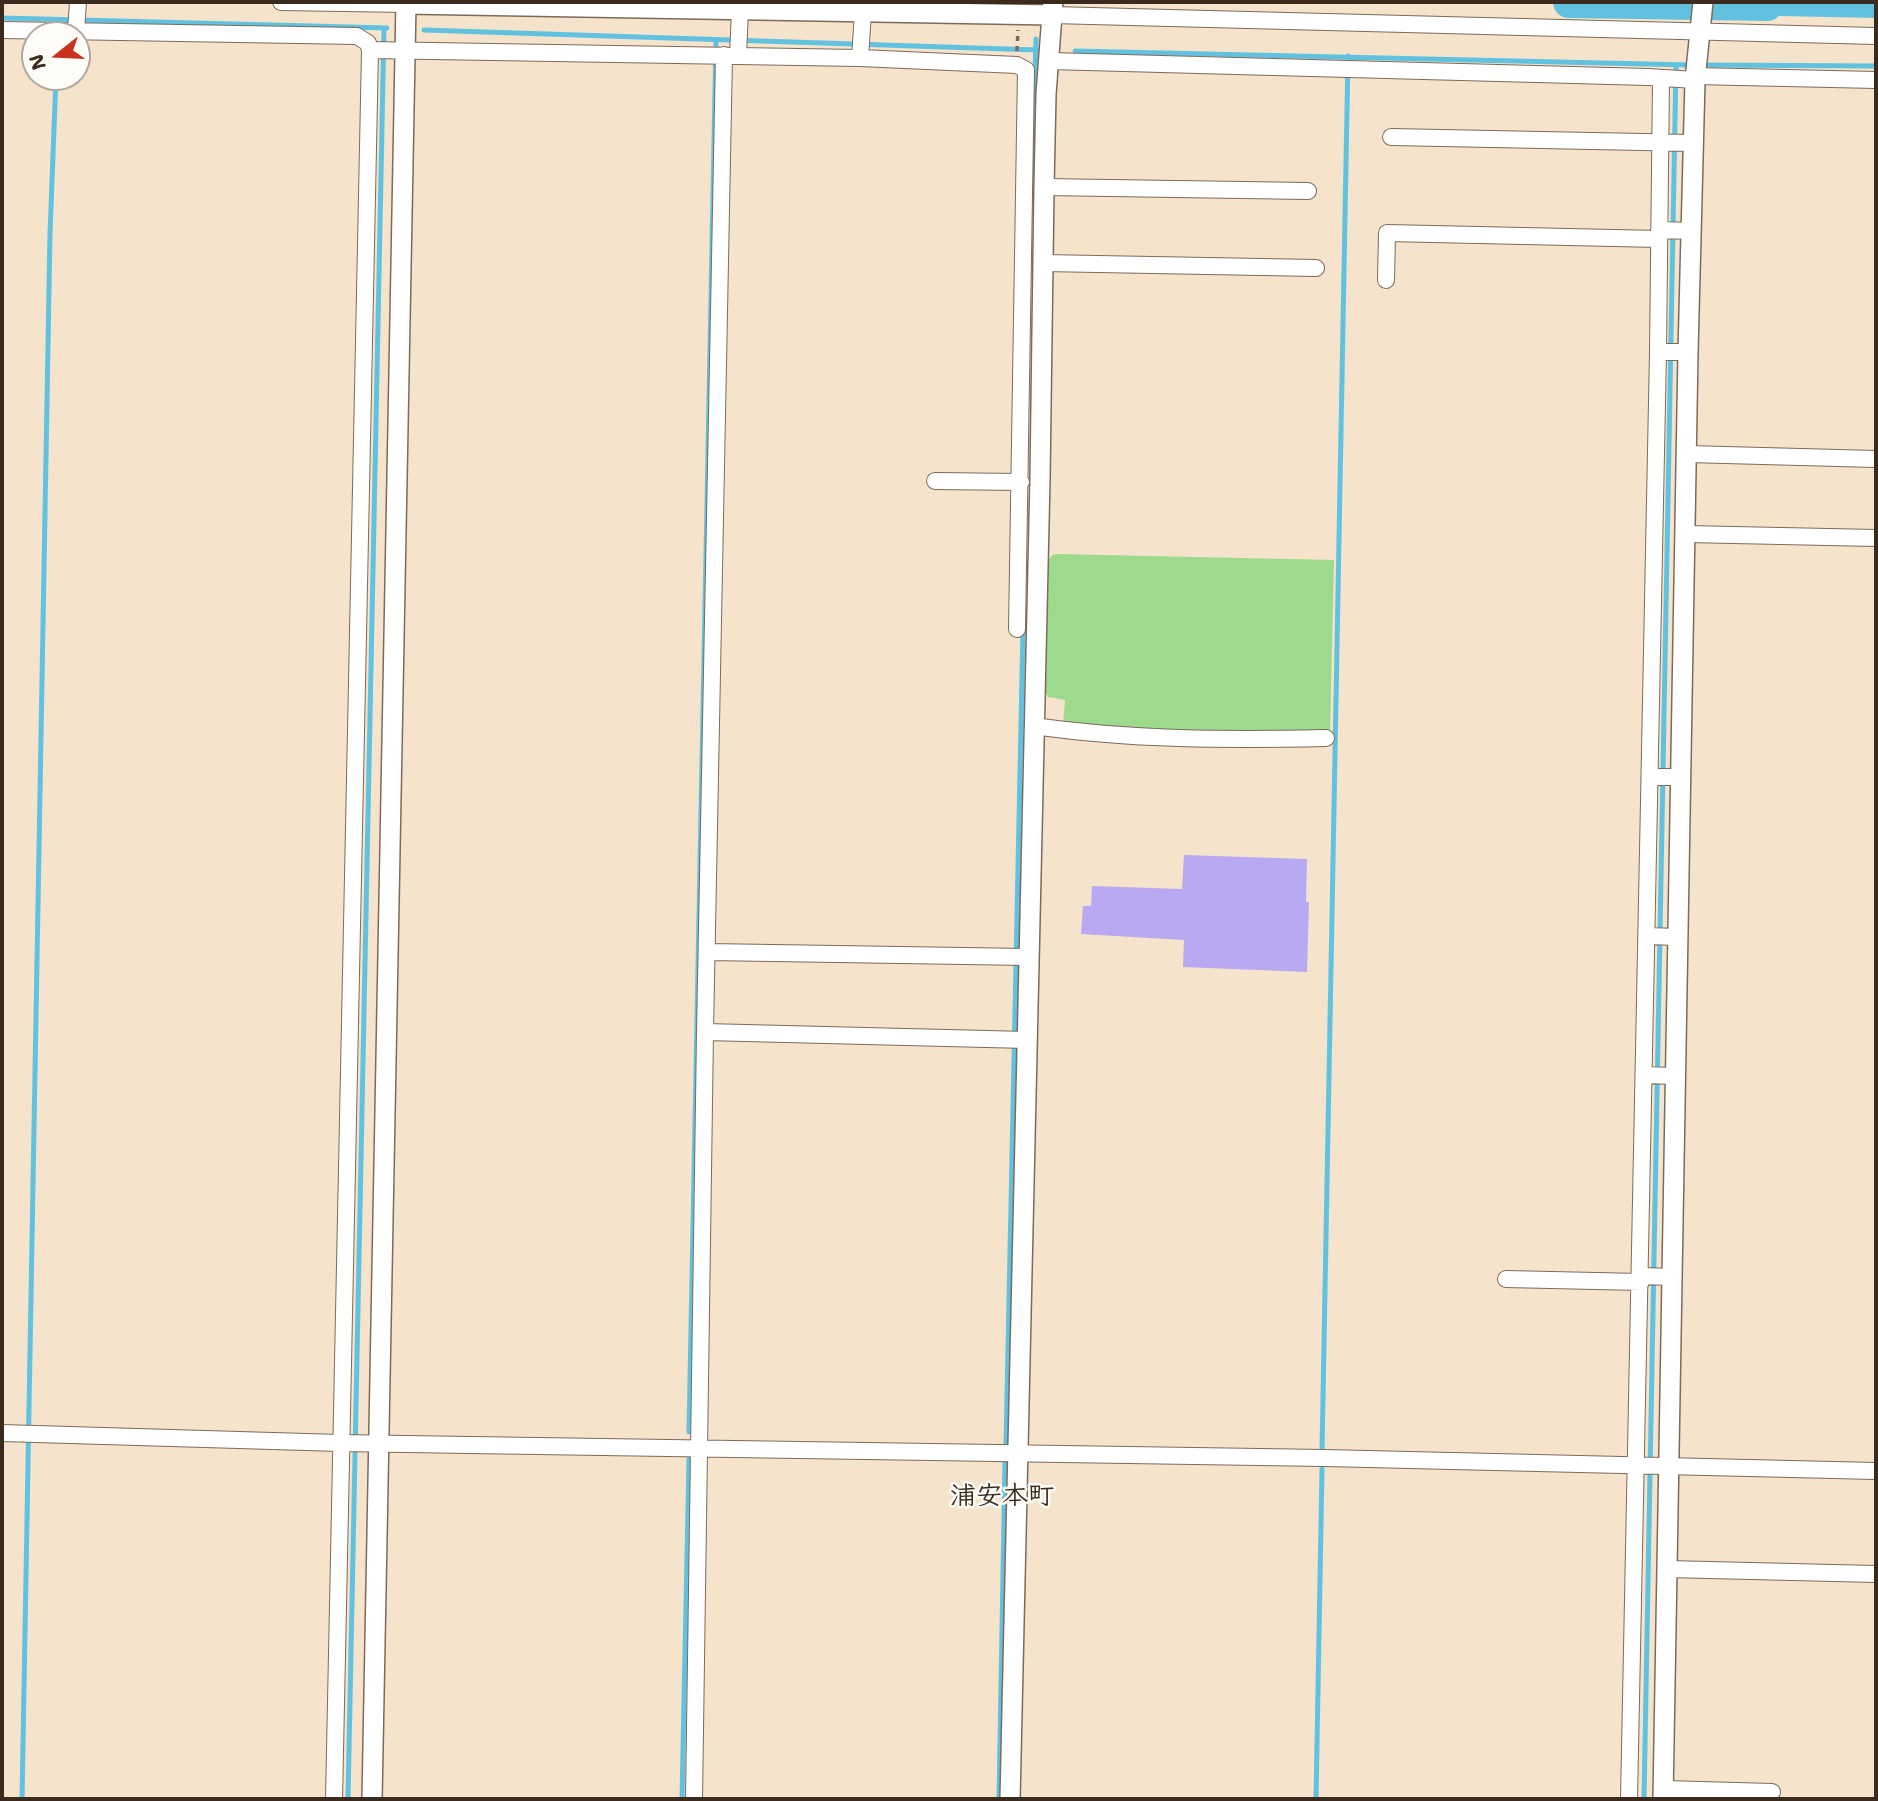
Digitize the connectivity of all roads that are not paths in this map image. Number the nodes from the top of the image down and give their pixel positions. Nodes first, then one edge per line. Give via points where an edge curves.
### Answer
1 (281, 2) edge
2 (406, 3) edge
3 (1052, 8) edge
4 (740, 10) junction
5 (863, 12) junction
6 (1702, 17) edge
7 (91, 23) edge
8 (21, 28) edge
9 (2, 30) edge
10 (1876, 36) edge
11 (861, 48) junction
12 (386, 50) junction
13 (728, 50) junction
14 (1039, 68) junction
15 (1685, 74) junction
16 (1876, 80) edge
17 (1391, 137) dead end
18 (1675, 142) junction
19 (1044, 187) junction
20 (1308, 191) dead end
21 (1671, 232) junction
22 (1035, 257) junction
23 (1316, 268) dead end
24 (1386, 280) dead end
25 (1672, 352) junction
26 (1876, 459) edge
27 (1673, 461) junction
28 (1027, 479) junction
29 (935, 481) dead end
30 (1686, 534) junction
31 (1876, 538) edge
32 (1026, 580) junction
33 (1667, 620) junction
34 (1017, 628) dead end
35 (1034, 726) junction
36 (1326, 738) dead end
37 (1664, 777) junction
38 (1661, 937) junction
39 (708, 952) junction
40 (1020, 956) junction
41 (705, 1032) junction
42 (1018, 1040) junction
43 (1659, 1075) junction
44 (1653, 1278) junction
45 (1506, 1279) dead end
46 (2, 1433) edge
47 (357, 1442) junction
48 (699, 1448) junction
49 (1018, 1454) junction
50 (1652, 1467) junction
51 (1876, 1471) edge
52 (1667, 1569) junction
53 (1876, 1574) edge
54 (1772, 1792) dead end
55 (1664, 1794) edge
56 (334, 1799) edge
57 (372, 1799) edge
58 (694, 1799) edge
59 (1010, 1799) edge
60 (1629, 1799) edge

1 - 2 street
2 - 4 street
2 - 12 street
3 - 5 street
3 - 6 street
3 - 14 street
4 - 5 street
4 - 13 street
5 - 11 street
6 - 10 street
6 - 15 street
7 - 12 street via 357,37
8 - 9 street
11 - 13 street
11 - 14 street
12 - 13 street
12 - 47 street
12 - 47 street
13 - 39 street
14 - 15 street
14 - 19 street
14 - 22 street
15 - 16 street
15 - 18 street
15 - 18 street
17 - 18 street
18 - 21 street
18 - 21 street
19 - 20 street
19 - 22 street
21 - 24 street via 1387,233
21 - 25 street
21 - 25 street
22 - 23 street
22 - 28 street
25 - 27 street
25 - 27 street
26 - 27 street
27 - 30 street
27 - 33 street
28 - 29 street
28 - 32 street
30 - 31 street
30 - 33 street
32 - 34 street
32 - 35 street
33 - 37 street
33 - 37 street
35 - 36 street via 1096,735 1211,740
35 - 40 street
37 - 38 street
37 - 38 street
38 - 43 street
38 - 43 street
39 - 40 street
39 - 41 street
40 - 42 street
41 - 42 street
41 - 48 street
42 - 49 street
43 - 44 street
43 - 44 street
44 - 45 street
44 - 50 street
44 - 50 street
46 - 47 street
47 - 48 street
47 - 56 street
47 - 57 street
48 - 49 street
48 - 58 street
49 - 50 street
49 - 59 street
50 - 51 street
50 - 52 street
50 - 60 street
52 - 53 street
52 - 55 street
54 - 55 street

